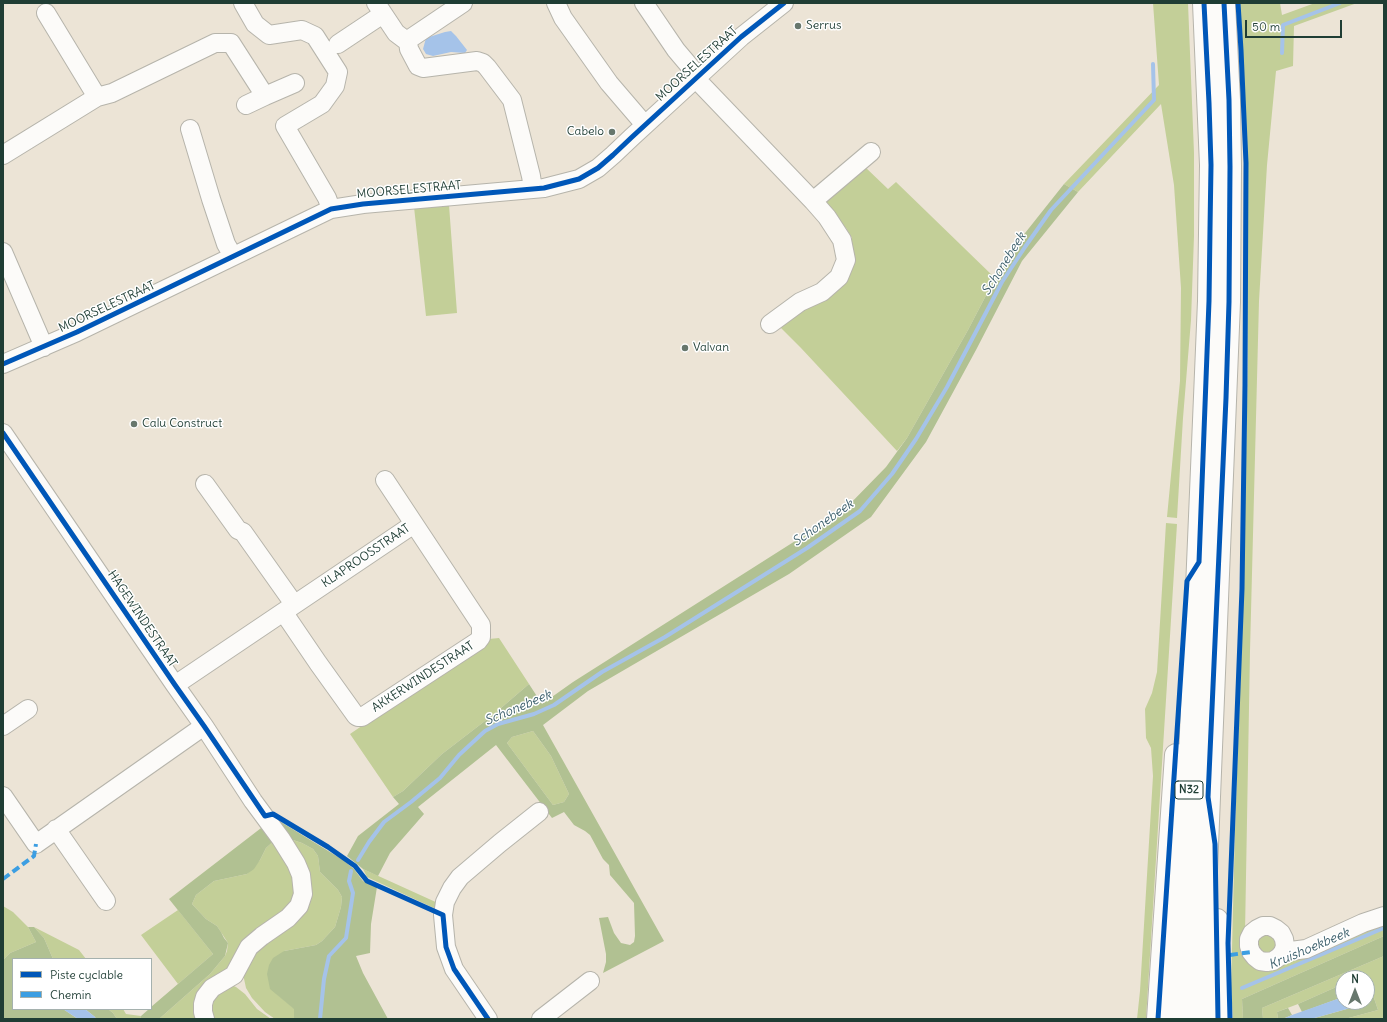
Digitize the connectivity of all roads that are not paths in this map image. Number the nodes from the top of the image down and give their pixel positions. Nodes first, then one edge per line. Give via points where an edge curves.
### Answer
1 (243, 3) edge
2 (463, 3) edge
3 (556, 3) edge
4 (644, 3) edge
5 (784, 3) edge
6 (1204, 3) edge
7 (1224, 3) edge
8 (379, 9) edge
9 (46, 13) dead end
10 (408, 42) junction
11 (338, 44) dead end
12 (697, 77) junction
13 (295, 83) dead end
14 (265, 96) junction
15 (97, 97) junction
16 (246, 105) dead end
17 (645, 125) junction
18 (190, 129) dead end
19 (871, 152) dead end
20 (3, 155) edge
21 (533, 190) junction
22 (813, 201) junction
23 (331, 209) junction
24 (3, 252) edge
25 (232, 256) junction
26 (770, 324) dead end
27 (44, 347) junction
28 (3, 364) edge
29 (3, 433) edge
30 (207, 479) dead end
31 (385, 480) dead end
32 (414, 524) junction
33 (1199, 562) junction
34 (289, 608) junction
35 (175, 685) junction
36 (28, 708) dead end
37 (3, 726) edge
38 (204, 726) junction
39 (3, 796) edge
40 (1208, 798) junction
41 (539, 812) dead end
42 (56, 829) junction
43 (106, 901) dead end
44 (1384, 916) edge
45 (1283, 952) dead end
46 (590, 981) dead end
47 (205, 1019) edge
48 (488, 1019) edge
49 (542, 1019) edge
50 (1158, 1019) edge
51 (1179, 1019) edge
52 (1200, 1019) edge
53 (1218, 1019) edge

1 - 23 street via 255,24 268,35 302,30 315,36 338,72 335,86 322,104 285,126
2 - 10 street via 417,33
3 - 17 street via 563,18 609,83
4 - 12 street
5 - 12 street, MOORSELESTRAAT via 741,36
6 - 33 highway, N32 via 1209,103 1210,208
7 - 40 highway, N32 via 1230,159 1229,302
8 - 10 street via 396,33
8 - 11 street
9 - 15 street
10 - 21 street via 418,66 423,68 477,62 487,67 512,100
12 - 17 street, MOORSELESTRAAT
12 - 22 street
13 - 14 street
14 - 15 street via 231,44 215,43 112,93
14 - 16 street
15 - 20 street
17 - 21 street, MOORSELESTRAAT via 608,160 579,180
18 - 25 street via 213,206
19 - 22 street
21 - 23 street, MOORSELESTRAAT
22 - 26 street via 842,240 846,260 839,277 822,292 800,302
23 - 25 street, MOORSELESTRAAT
24 - 27 street
25 - 27 street, MOORSELESTRAAT
27 - 28 street, MOORSELESTRAAT
29 - 35 street, HAGEWINDESTRAAT
30 - 34 street
31 - 32 street, KLAPROOSSTRAAT
32 - 34 street, KLAPROOSSTRAAT
32 - 34 street, AKKERWINDESTRAAT via 481,625 482,634 478,641 362,717 358,717 332,682
33 - 50 highway via 1187,581
33 - 51 highway, N32
34 - 35 street, KLAPROOSSTRAAT
35 - 38 street, HAGEWINDESTRAAT
36 - 37 street
38 - 42 street
38 - 47 street, HAGEWINDESTRAAT via 282,839 301,875 303,894 299,906 288,918 249,947 234,975 212,988 203,1004
39 - 42 street via 36,844
40 - 52 highway, N32
40 - 53 highway via 1215,844
41 - 48 street via 460,877 445,902 443,915 446,947 454,969
42 - 43 street
44 - 45 street via 1306,949
46 - 49 street

